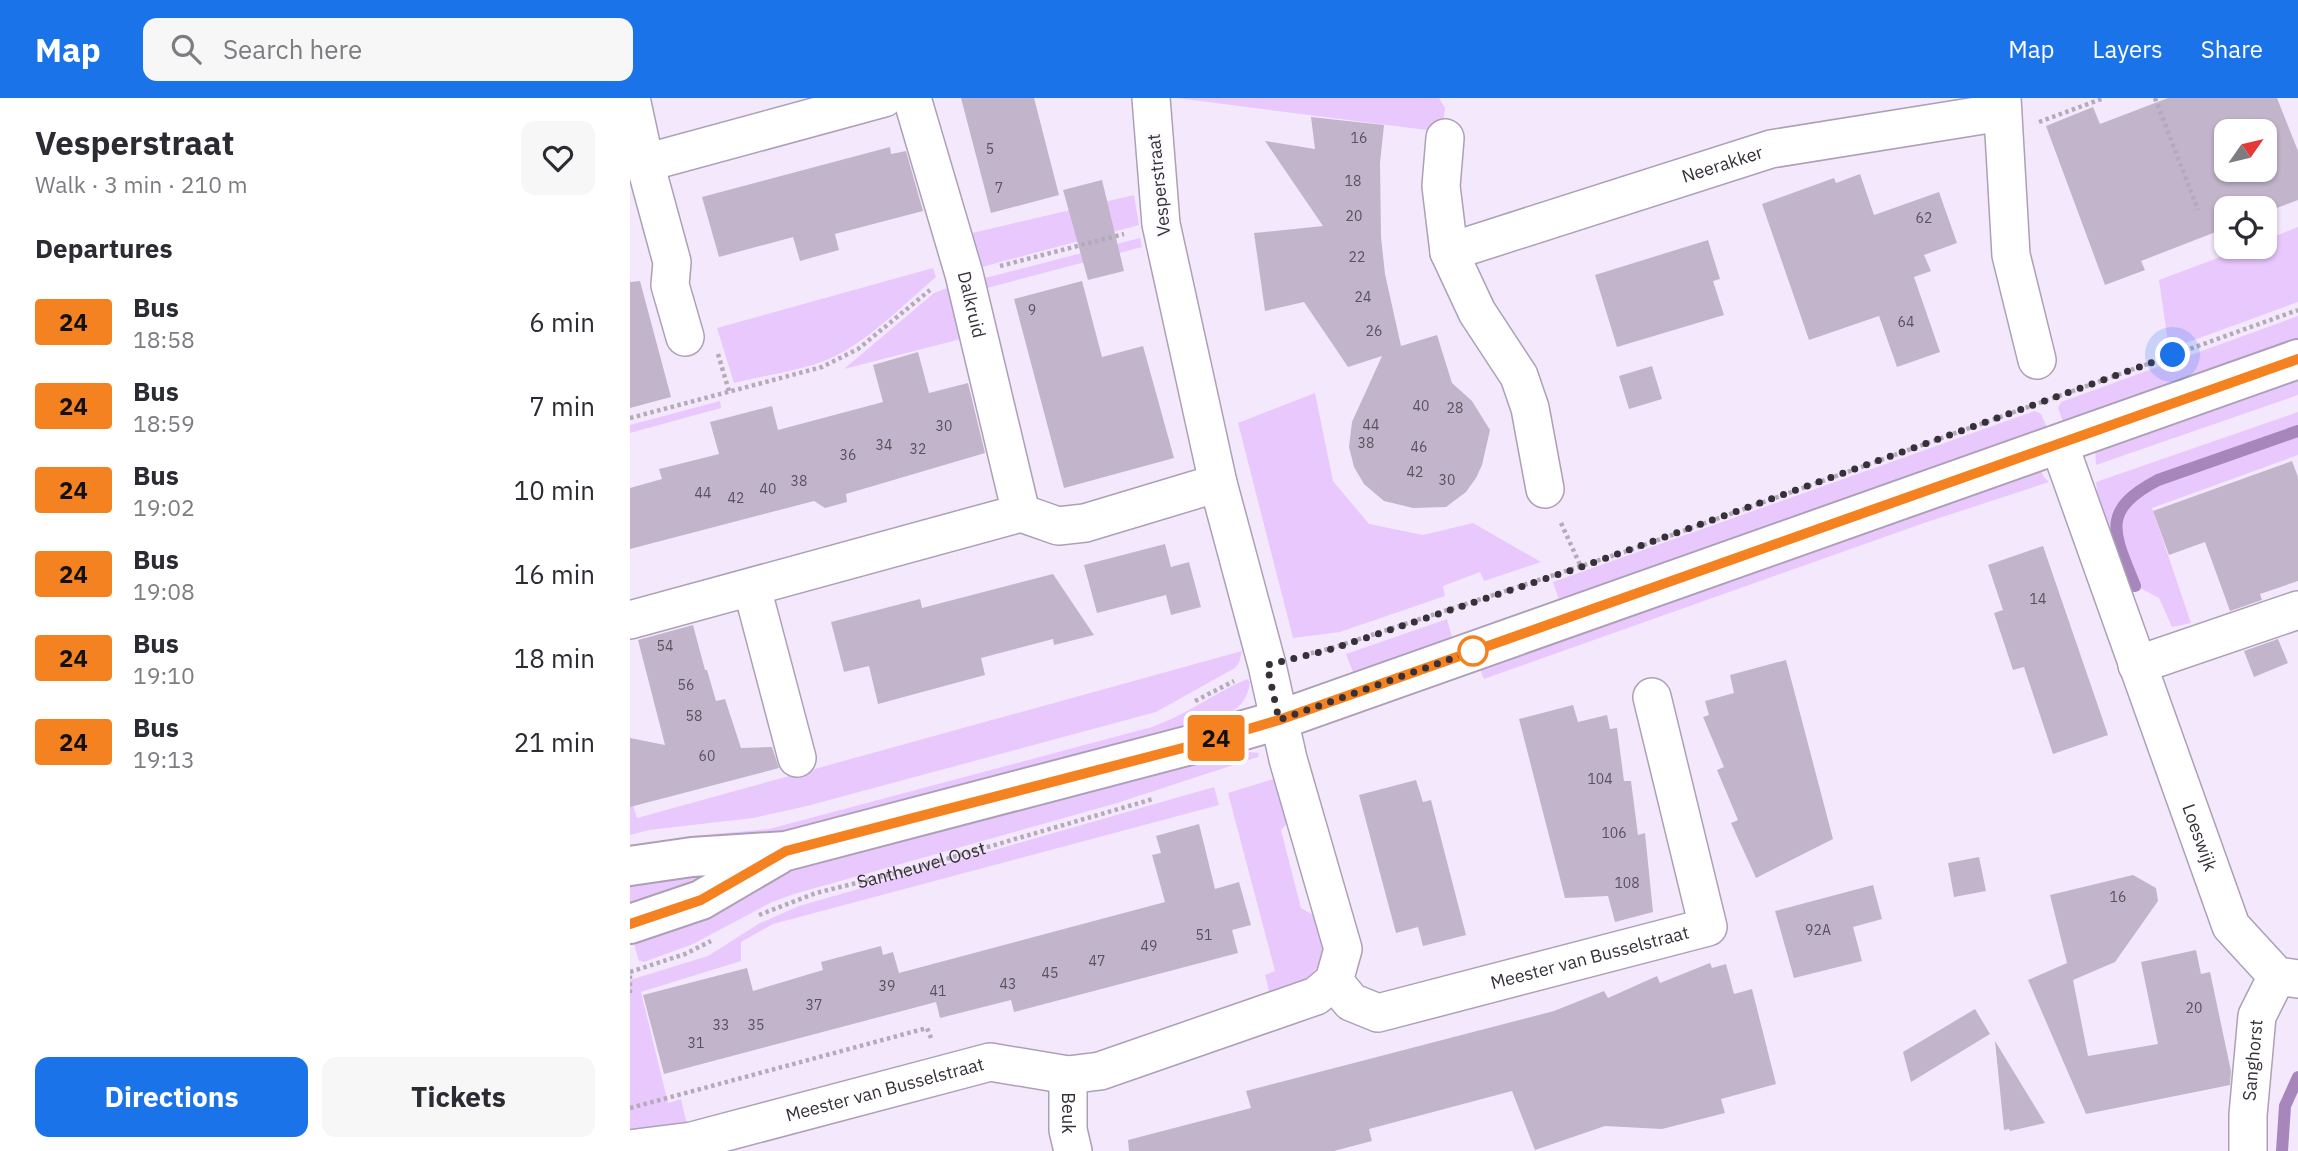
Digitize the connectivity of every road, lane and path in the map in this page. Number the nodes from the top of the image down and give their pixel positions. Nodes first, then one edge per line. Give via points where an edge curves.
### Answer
1 (631, 98) edge
2 (884, 98) edge
3 (912, 98) edge
4 (1151, 98) edge
5 (2104, 98) edge
6 (2155, 98) edge
7 (2002, 115) edge
8 (1445, 138) dead end
9 (645, 163) junction
10 (2198, 210) dead end
11 (1161, 224) junction
12 (1449, 252) junction
13 (964, 274) junction
14 (2298, 310) edge
15 (685, 337) dead end
16 (2298, 359) edge
17 (2037, 360) dead end
18 (630, 418) edge
19 (2059, 444) junction
20 (1218, 483) junction
21 (1545, 489) joint
22 (1021, 513) junction
23 (1581, 567) junction
24 (752, 588) junction
25 (1455, 608) junction
26 (2298, 610) edge
27 (1457, 615) dead end
28 (630, 620) edge
29 (1267, 665) junction
30 (2137, 666) junction
31 (1652, 697) dead end
32 (1279, 720) junction
33 (797, 758) dead end
34 (1155, 798) dead end
35 (786, 851) junction
36 (630, 866) edge
37 (752, 919) dead end
38 (630, 924) edge
39 (718, 937) dead end
40 (630, 972) edge
41 (2287, 977) edge
42 (1334, 981) junction
43 (630, 993) edge
44 (946, 1074) junction
45 (1068, 1075) junction
46 (630, 1108) edge
47 (630, 1149) edge
48 (1073, 1151) edge
49 (2248, 1151) edge

1 - 9 street
2 - 9 street
3 - 13 street, Dalkruid
4 - 11 street, Vesperstraat
5 - 7 path
6 - 10 path
7 - 12 street, Neerakker via 1771,149
7 - 17 street via 2011,255
8 - 12 street via 1441,186
9 - 15 street via 672,262 670,285
11 - 13 path
11 - 20 street, Vesperstraat
12 - 21 street via 1477,312 1519,376 1530,408
13 - 18 path via 938,284 858,349 822,367
13 - 22 street, Dalkruid
14 - 23 path
16 - 19 street
19 - 30 street, Loeswijk
19 - 32 street
20 - 22 street via 1085,523 1058,526
20 - 29 street, Vesperstraat
21 - 23 path
22 - 24 street
23 - 25 path
24 - 28 street
24 - 33 street
25 - 27 path
25 - 29 path via 1332,649
26 - 30 street
29 - 32 street, Vesperstraat
30 - 41 street, Loeswijk via 2231,926
31 - 42 street, Meester van Busselstraat via 1708,927 1378,1013 1351,1002
32 - 35 street
32 - 42 street via 1343,949
34 - 37 path, Santheuvel Oost via 816,893
35 - 36 street
35 - 38 street via 701,900
39 - 40 path via 685,954
40 - 43 path
41 - 49 street, Sanghorst via 2257,1016
42 - 45 street, Meester van Busselstraat via 1316,996 1100,1070
44 - 45 street, Meester van Busselstraat via 990,1062
44 - 46 path via 927,1028
44 - 47 street, Meester van Busselstraat via 692,1141
45 - 48 street, Beuk via 1068,1130

